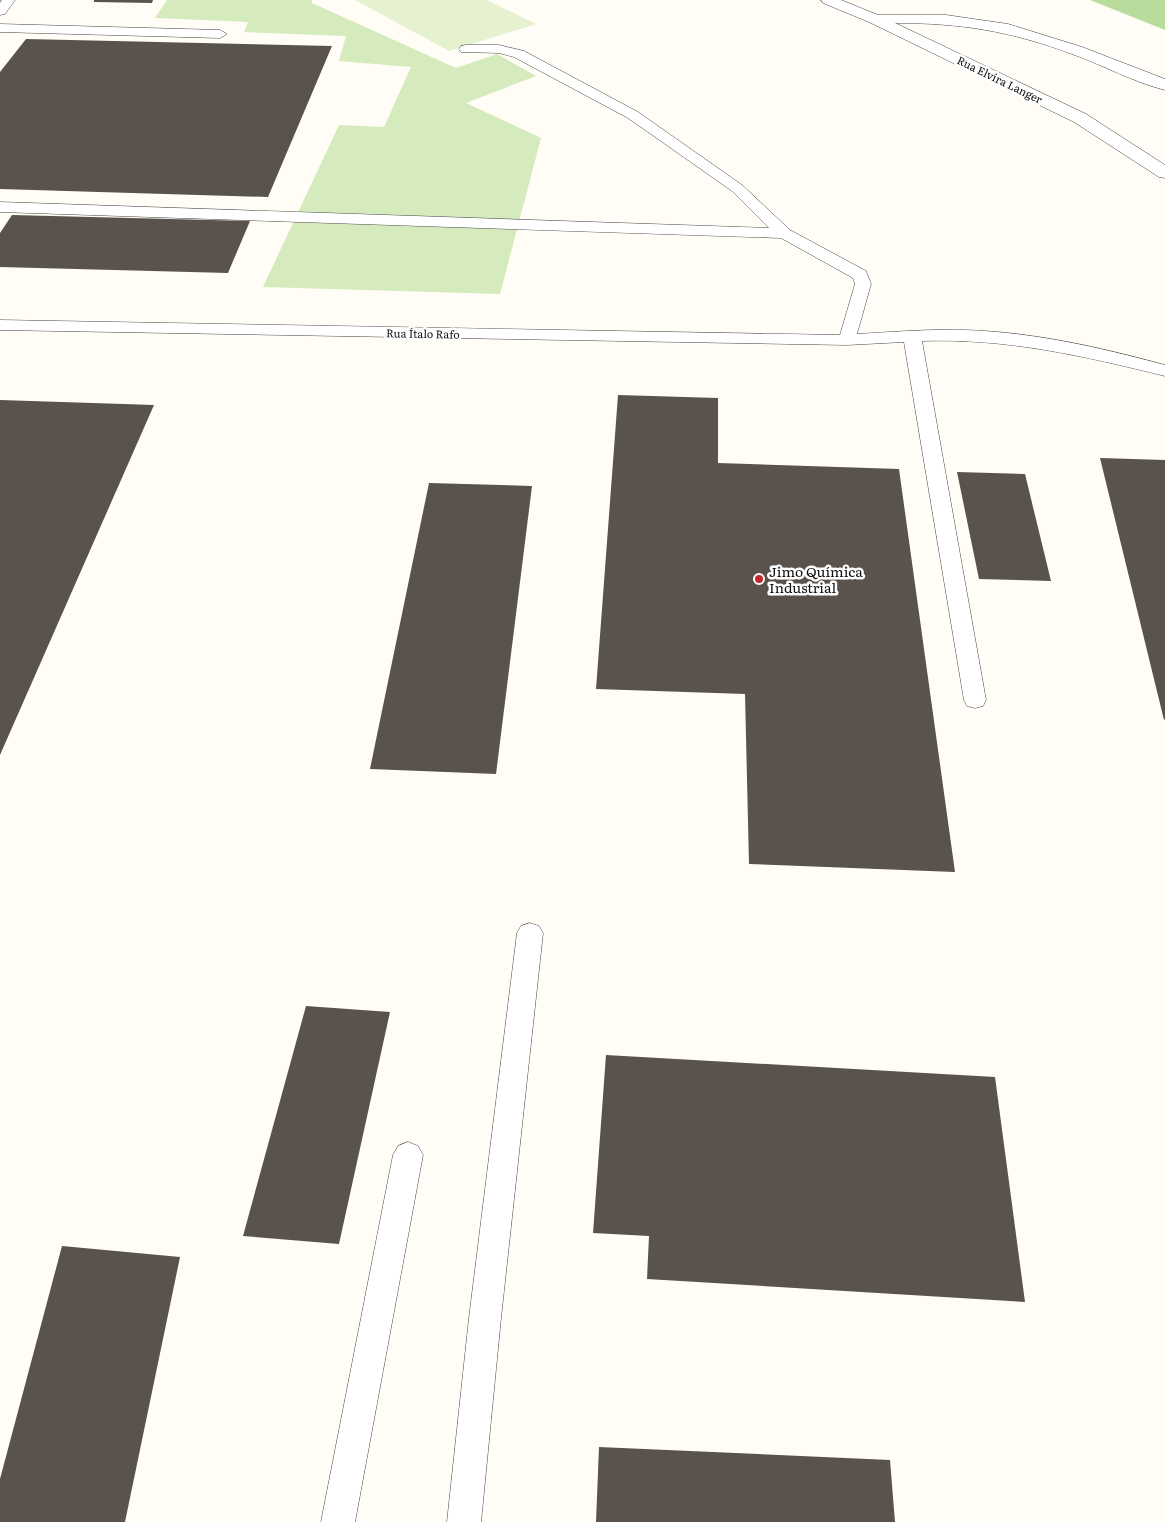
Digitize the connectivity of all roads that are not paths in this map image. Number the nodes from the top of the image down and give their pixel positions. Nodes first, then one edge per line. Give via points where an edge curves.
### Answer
1 (9, 0) edge
2 (828, 0) edge
3 (0, 11) edge
4 (874, 19) junction
5 (0, 28) edge
6 (220, 34) dead end
7 (466, 49) dead end
8 (1165, 85) edge
9 (1165, 173) edge
10 (0, 207) edge
11 (784, 233) junction
12 (0, 325) edge
13 (912, 337) junction
14 (847, 340) junction
15 (1165, 371) edge
16 (975, 700) dead end
17 (530, 933) dead end
18 (408, 1155) dead end
19 (338, 1522) edge
20 (464, 1522) edge

1 - 3 lane
2 - 4 street, Rua Elvira Langer
4 - 8 street via 947,19 1026,33
4 - 9 street, Rua Elvira Langer via 1080,118
5 - 6 lane
7 - 11 lane via 500,49 520,54 633,115 737,188
10 - 11 lane
11 - 14 lane via 860,275 863,284
12 - 14 lane, Rua Ítalo Rafo
13 - 14 lane, Rua Ítalo Rafo
13 - 15 lane, Rua Ítalo Rafo via 980,336 1049,344 1113,356
13 - 16 lane
17 - 20 lane
18 - 19 lane

